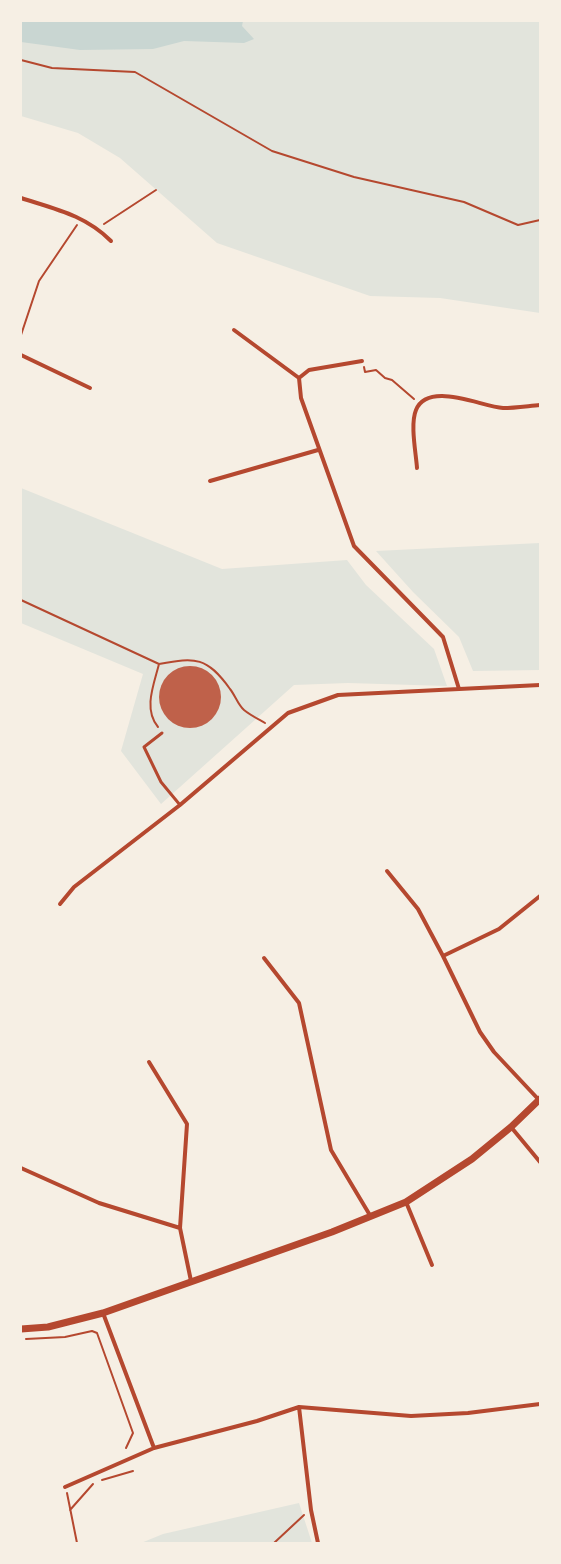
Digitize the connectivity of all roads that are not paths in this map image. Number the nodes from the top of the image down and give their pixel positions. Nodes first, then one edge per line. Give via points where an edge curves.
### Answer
1 (21, 198) edge
2 (111, 241) dead end
3 (234, 330) dead end
4 (21, 356) edge
5 (362, 361) road end
6 (299, 378) junction
7 (90, 388) dead end
8 (540, 405) edge
9 (318, 450) junction
10 (417, 468) dead end
11 (210, 481) dead end
12 (540, 685) edge
13 (459, 689) junction
14 (162, 733) road end
15 (180, 805) junction
16 (387, 870) dead end
17 (540, 896) edge
18 (60, 904) dead end
19 (443, 956) junction
20 (264, 958) dead end
21 (149, 1062) dead end
22 (540, 1100) edge
23 (511, 1127) junction
24 (540, 1162) edge
25 (21, 1168) edge
26 (406, 1202) junction
27 (371, 1217) junction
28 (180, 1228) junction
29 (432, 1265) dead end
30 (191, 1281) junction
31 (103, 1313) junction
32 (21, 1329) edge
33 (540, 1404) edge
34 (299, 1407) junction
35 (154, 1448) junction
36 (66, 1487) road end
37 (318, 1543) edge

1 - 2 street via 82,219 98,228
3 - 6 street
4 - 7 street
5 - 6 street via 309,370
6 - 9 street via 300,398
8 - 10 street via 504,408 444,395 420,403 415,411 414,420
9 - 11 street
9 - 13 street via 354,546 443,637
12 - 13 street
13 - 15 street via 338,695 288,713
14 - 15 lane via 144,747 161,782
15 - 18 street via 74,887
16 - 19 street via 418,909
17 - 19 street via 499,929
19 - 22 street via 480,1032 494,1052
20 - 27 street via 299,1003 330,1150
21 - 28 street via 187,1124
22 - 23 street
23 - 24 street
23 - 26 street via 472,1159
25 - 28 street via 99,1204
26 - 27 street
26 - 29 street
27 - 30 street
28 - 30 street
30 - 31 street
31 - 32 street via 55,1326
31 - 35 street
33 - 34 street via 468,1413 412,1416
34 - 35 street via 257,1421
34 - 37 street via 311,1510
35 - 36 street

